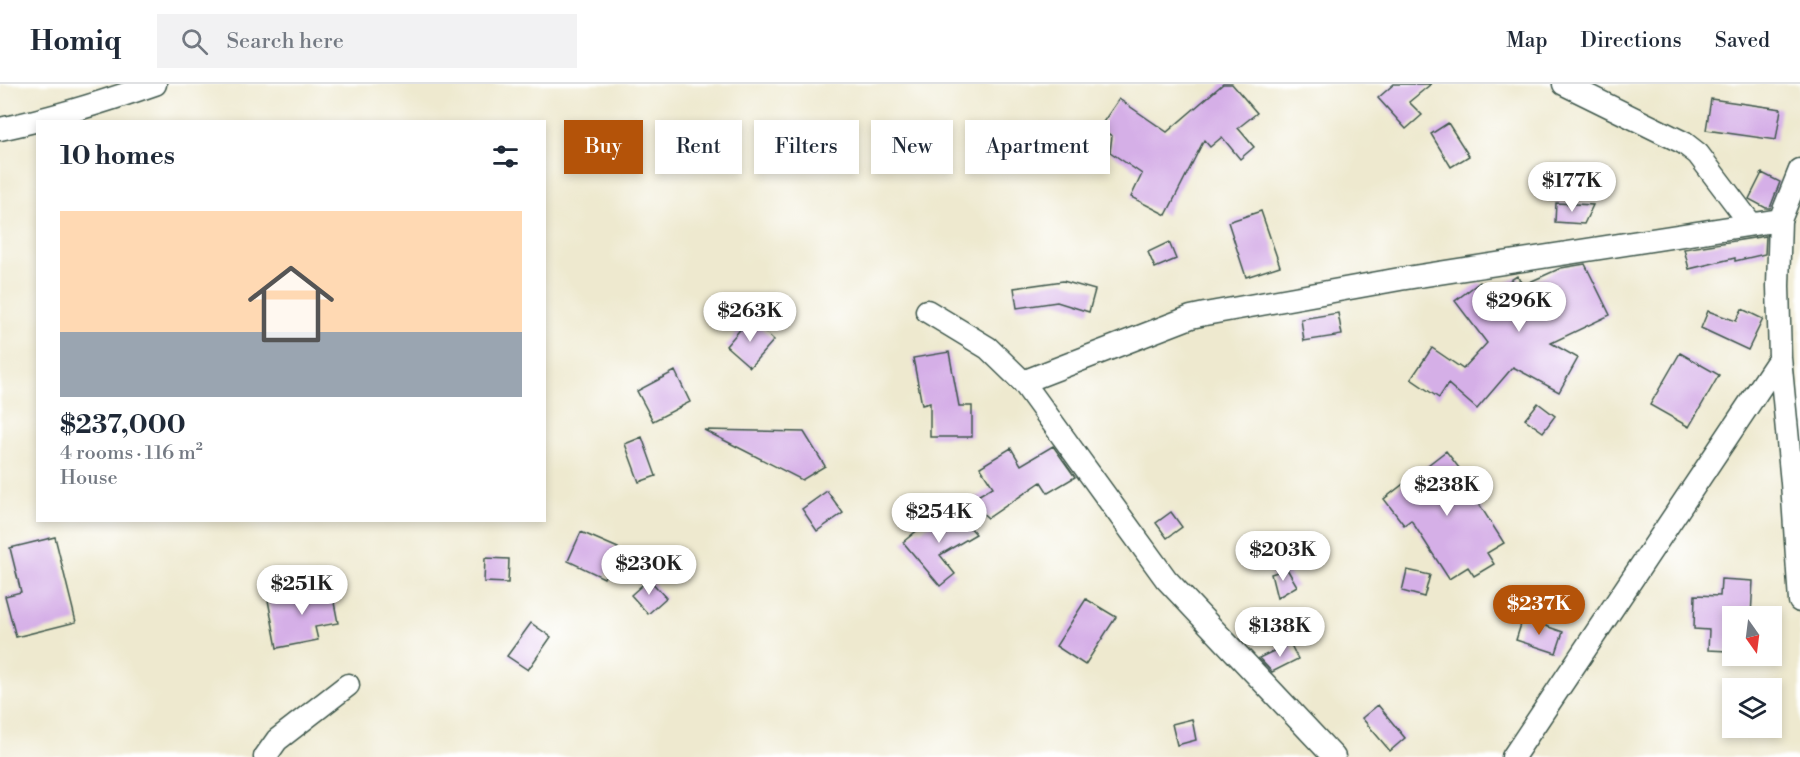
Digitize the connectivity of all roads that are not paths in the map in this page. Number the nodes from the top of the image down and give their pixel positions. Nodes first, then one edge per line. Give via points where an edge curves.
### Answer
1 (155, 84) edge
2 (1564, 84) edge
3 (42, 120) edge
4 (36, 121) edge
5 (0, 129) edge
6 (1800, 170) edge
7 (1780, 219) junction
8 (1751, 224) junction
9 (927, 311) dead end
10 (1780, 358) junction
11 (1023, 382) junction
12 (1800, 601) edge
13 (348, 685) dead end
14 (266, 757) edge
15 (1334, 757) edge
16 (1513, 757) edge

1 - 3 street
2 - 8 street via 1684,143 1698,154
4 - 5 street
6 - 7 street
7 - 8 street
7 - 10 street
8 - 11 street via 1412,277 1191,317
9 - 11 street via 988,348
10 - 12 street
10 - 16 street
11 - 15 street via 1166,579
13 - 14 street via 277,740

